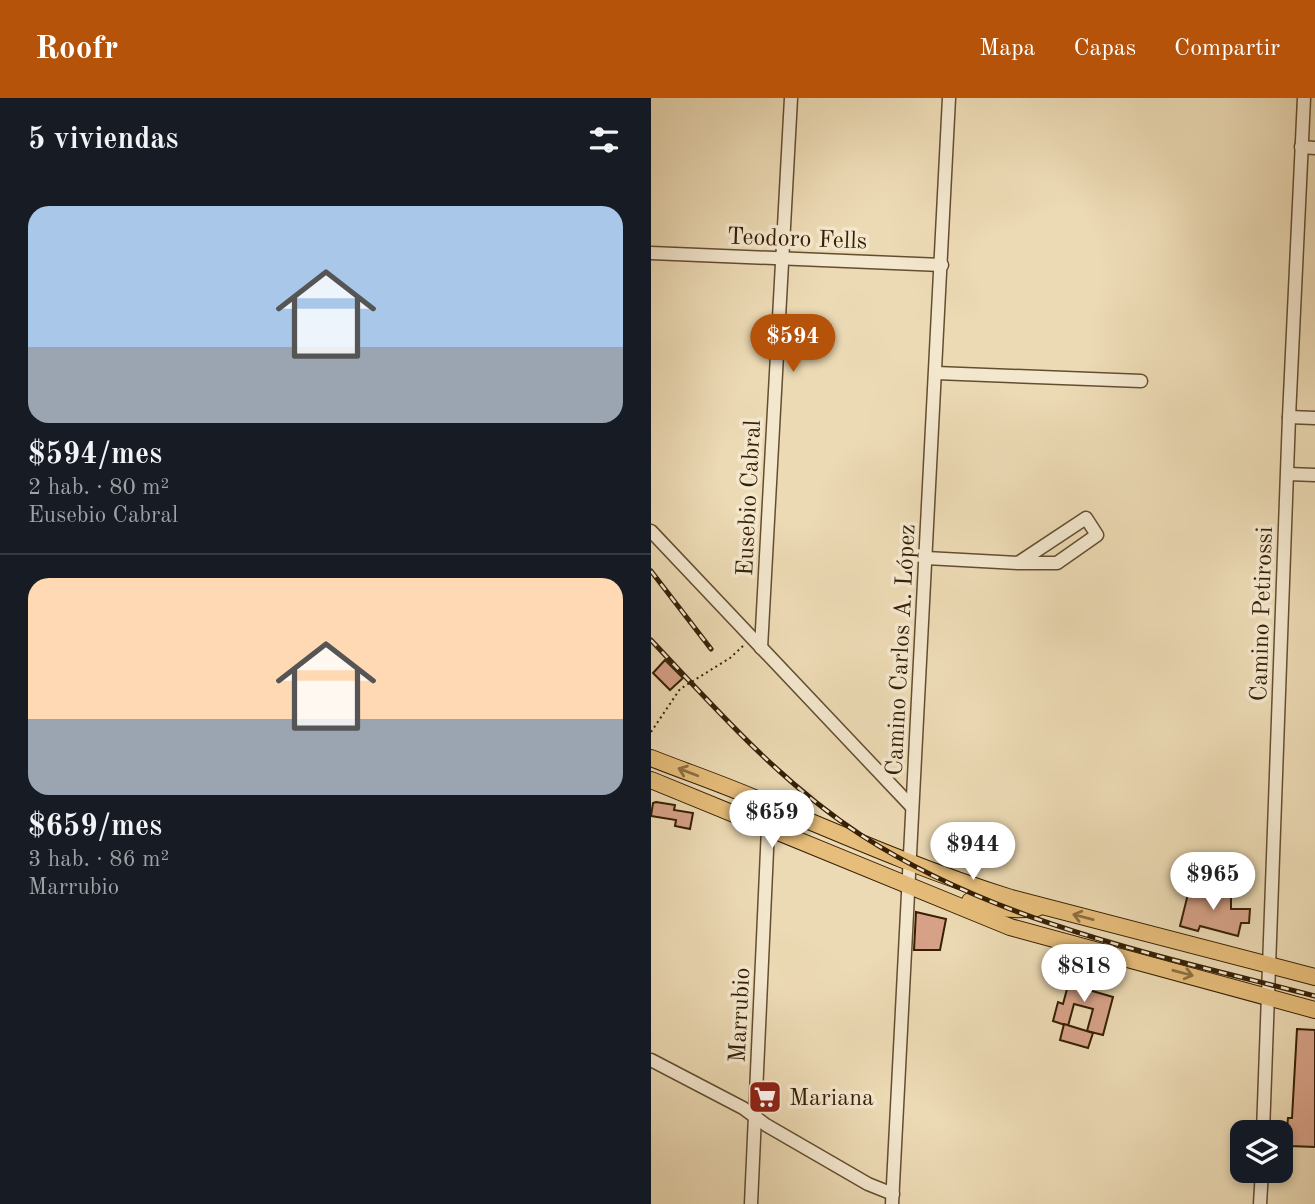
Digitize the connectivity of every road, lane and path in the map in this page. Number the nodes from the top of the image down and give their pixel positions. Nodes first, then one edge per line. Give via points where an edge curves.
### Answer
1 (791, 98) edge
2 (949, 98) edge
3 (1304, 98) edge
4 (1301, 147) junction
5 (1315, 148) edge
6 (651, 253) edge
7 (782, 258) junction
8 (941, 265) junction
9 (936, 373) junction
10 (1141, 381) dead end
11 (1289, 417) junction
12 (1315, 418) edge
13 (1288, 474) junction
14 (1315, 475) edge
15 (651, 531) edge
16 (926, 558) junction
17 (1018, 563) junction
18 (751, 637) junction
19 (761, 648) junction
20 (651, 732) edge
21 (651, 758) edge
22 (651, 780) edge
23 (912, 807) junction
24 (768, 828) junction
25 (818, 850) junction
26 (909, 864) junction
27 (908, 886) junction
28 (1046, 907) junction
29 (1269, 966) junction
30 (1315, 977) edge
31 (1270, 997) junction
32 (1315, 1010) edge
33 (651, 1060) edge
34 (755, 1117) junction
35 (1264, 1120) edge
36 (1261, 1183) edge
37 (893, 1199) edge
38 (751, 1204) edge
39 (1260, 1204) edge

1 - 7 street, Eusebio Cabral
2 - 8 street, Camino Carlos A. López
3 - 4 street, Camino Petirossi
4 - 5 street
4 - 11 street, Camino Petirossi
6 - 7 street, Teodoro Fells
7 - 8 street, Teodoro Fells
7 - 19 street, Eusebio Cabral
8 - 9 street, Camino Carlos A. López
9 - 10 street
9 - 16 street, Camino Carlos A. López
11 - 12 street
11 - 13 street, Camino Petirossi
13 - 14 street
13 - 29 street, Camino Petirossi
15 - 18 street
16 - 17 street
16 - 23 street, Camino Carlos A. López
17 - 17 street via 1086,518 1097,535 1057,563
18 - 19 street
18 - 20 path via 730,658 680,689
19 - 23 street
26 -> 21 main road
22 - 24 main road
23 - 26 street, Camino Carlos A. López
24 - 25 main road
24 - 34 street, Marrubio
25 - 26 main road via 839,850 893,873
25 - 27 main road
26 - 27 street, Camino Carlos A. López
26 - 28 main road
27 - 28 main road via 931,885 997,909
27 -> 31 main road via 1010,927
27 - 37 street, Camino Carlos A. López
29 -> 28 main road
29 - 30 main road
29 - 31 street, Camino Petirossi
31 - 32 main road
31 - 35 street, Camino Petirossi
33 - 34 street
34 - 37 street
34 - 38 street, Marrubio
36 - 39 street

